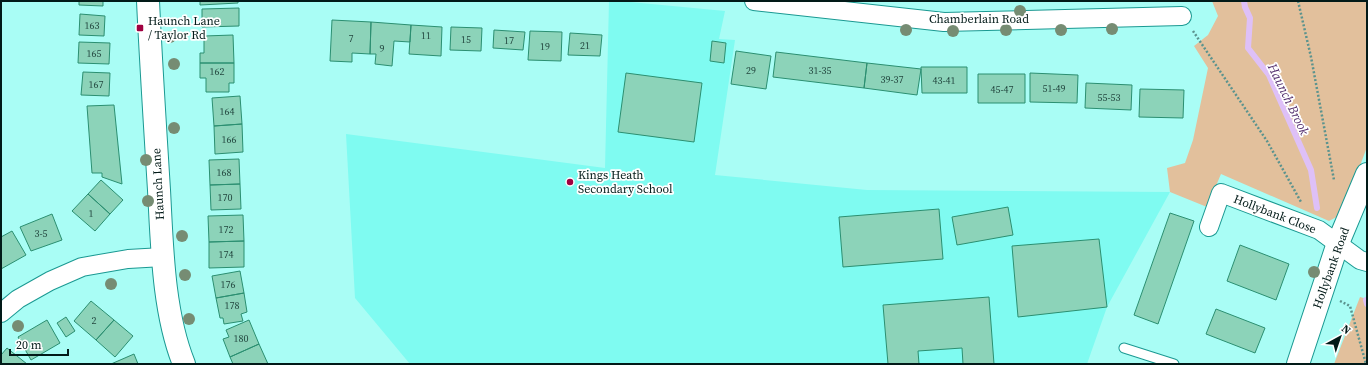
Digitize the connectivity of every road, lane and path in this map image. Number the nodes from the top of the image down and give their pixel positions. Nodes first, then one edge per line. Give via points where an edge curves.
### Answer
1 (148, 1) edge
2 (754, 1) edge
3 (1298, 1) edge
4 (1182, 16) joint
5 (1367, 174) edge
6 (1334, 180) dead end
7 (1304, 207) dead end
8 (1209, 227) dead end
9 (1338, 243) junction
10 (163, 257) junction
11 (1367, 262) edge
12 (1322, 293) junction
13 (1, 313) edge
14 (1124, 348) dead end
15 (184, 364) edge
16 (1174, 364) edge
17 (1298, 364) edge
18 (1366, 364) edge

1 - 10 street, Haunch Lane
2 - 4 street, Chamberlain Road via 944,22
3 - 6 path
4 - 7 path via 1267,141
5 - 9 street, Hollybank Road
8 - 9 street, Hollybank Close via 1221,193 1319,230
9 - 11 street via 1360,260
9 - 12 street, Hollybank Road
10 - 13 street via 128,259 82,268 18,298
10 - 15 street, Haunch Lane via 171,319
12 - 17 street, Hollybank Road
12 - 18 path via 1350,306
14 - 16 lane

